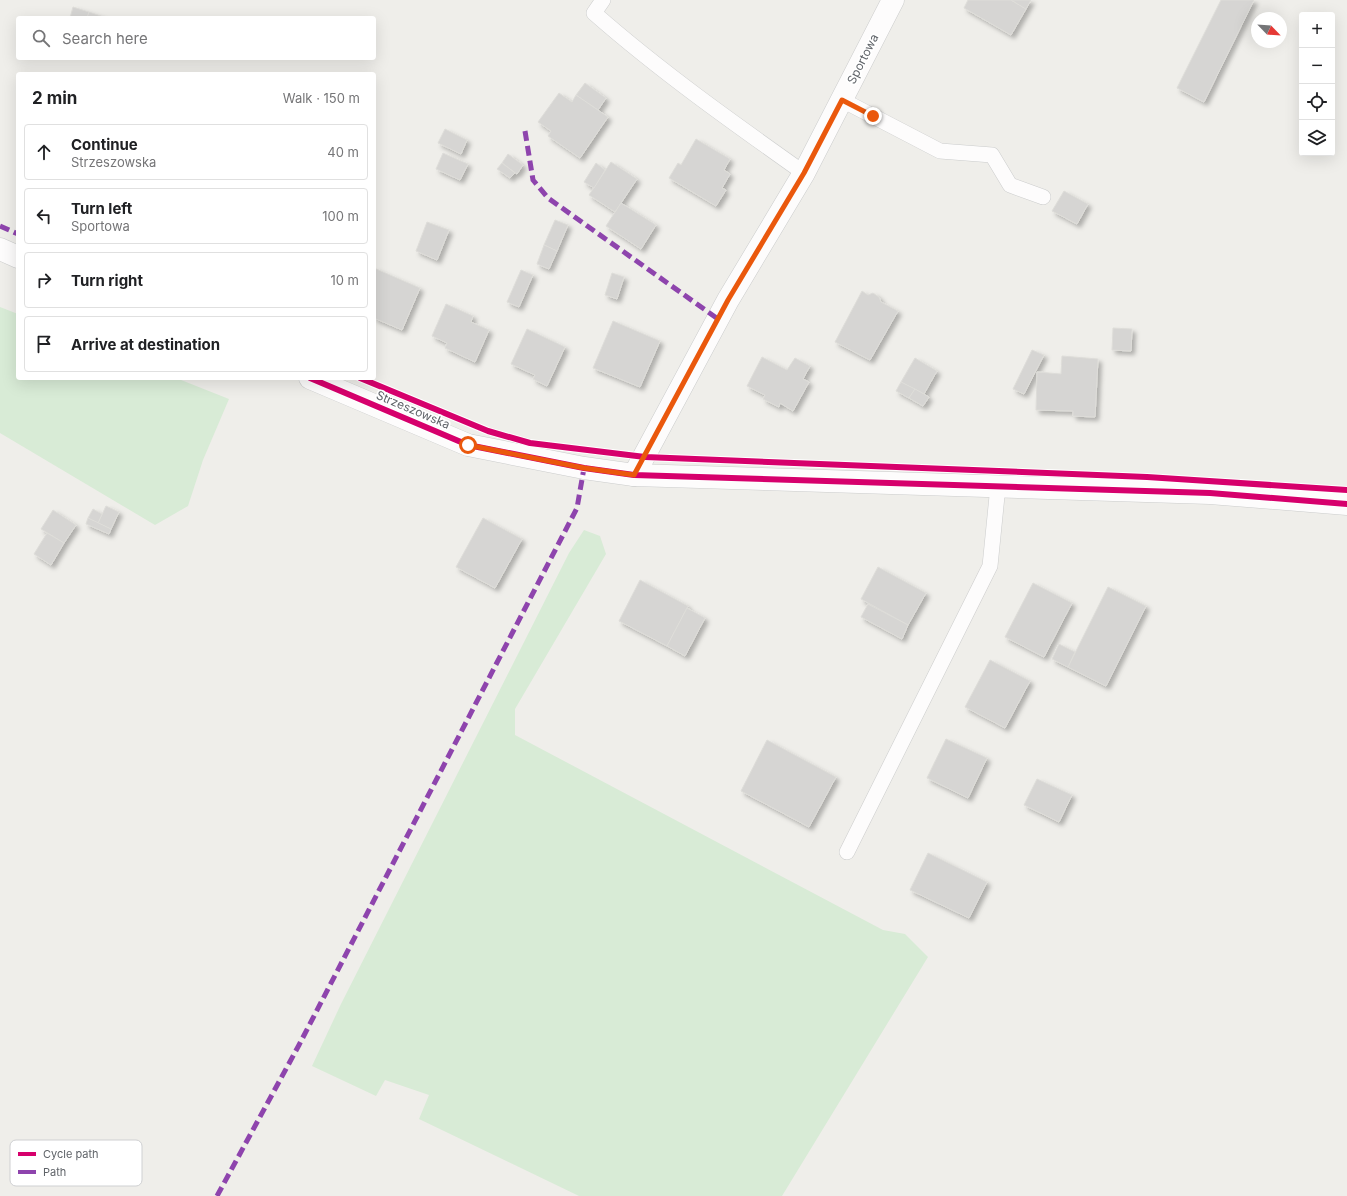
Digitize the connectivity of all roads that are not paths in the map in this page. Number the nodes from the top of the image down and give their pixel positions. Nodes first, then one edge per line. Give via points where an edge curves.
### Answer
1 (603, 0) edge
2 (893, 0) edge
3 (842, 100) junction
4 (804, 173) junction
5 (1043, 197) dead end
6 (0, 249) edge
7 (16, 256) edge
8 (315, 380) edge
9 (634, 475) junction
10 (998, 486) junction
11 (1347, 504) edge
12 (848, 852) dead end

1 - 4 lane via 594,13 636,51
2 - 3 street, Sportowa
3 - 4 street, Sportowa
3 - 5 lane via 940,151 992,155 1010,185
4 - 9 street, Sportowa via 728,300
6 - 7 street
8 - 9 street, Strzeszowska via 468,445 584,468
9 - 10 street, Strzeszowska
10 - 11 street, Strzeszowska via 1210,493
10 - 12 lane via 990,566

